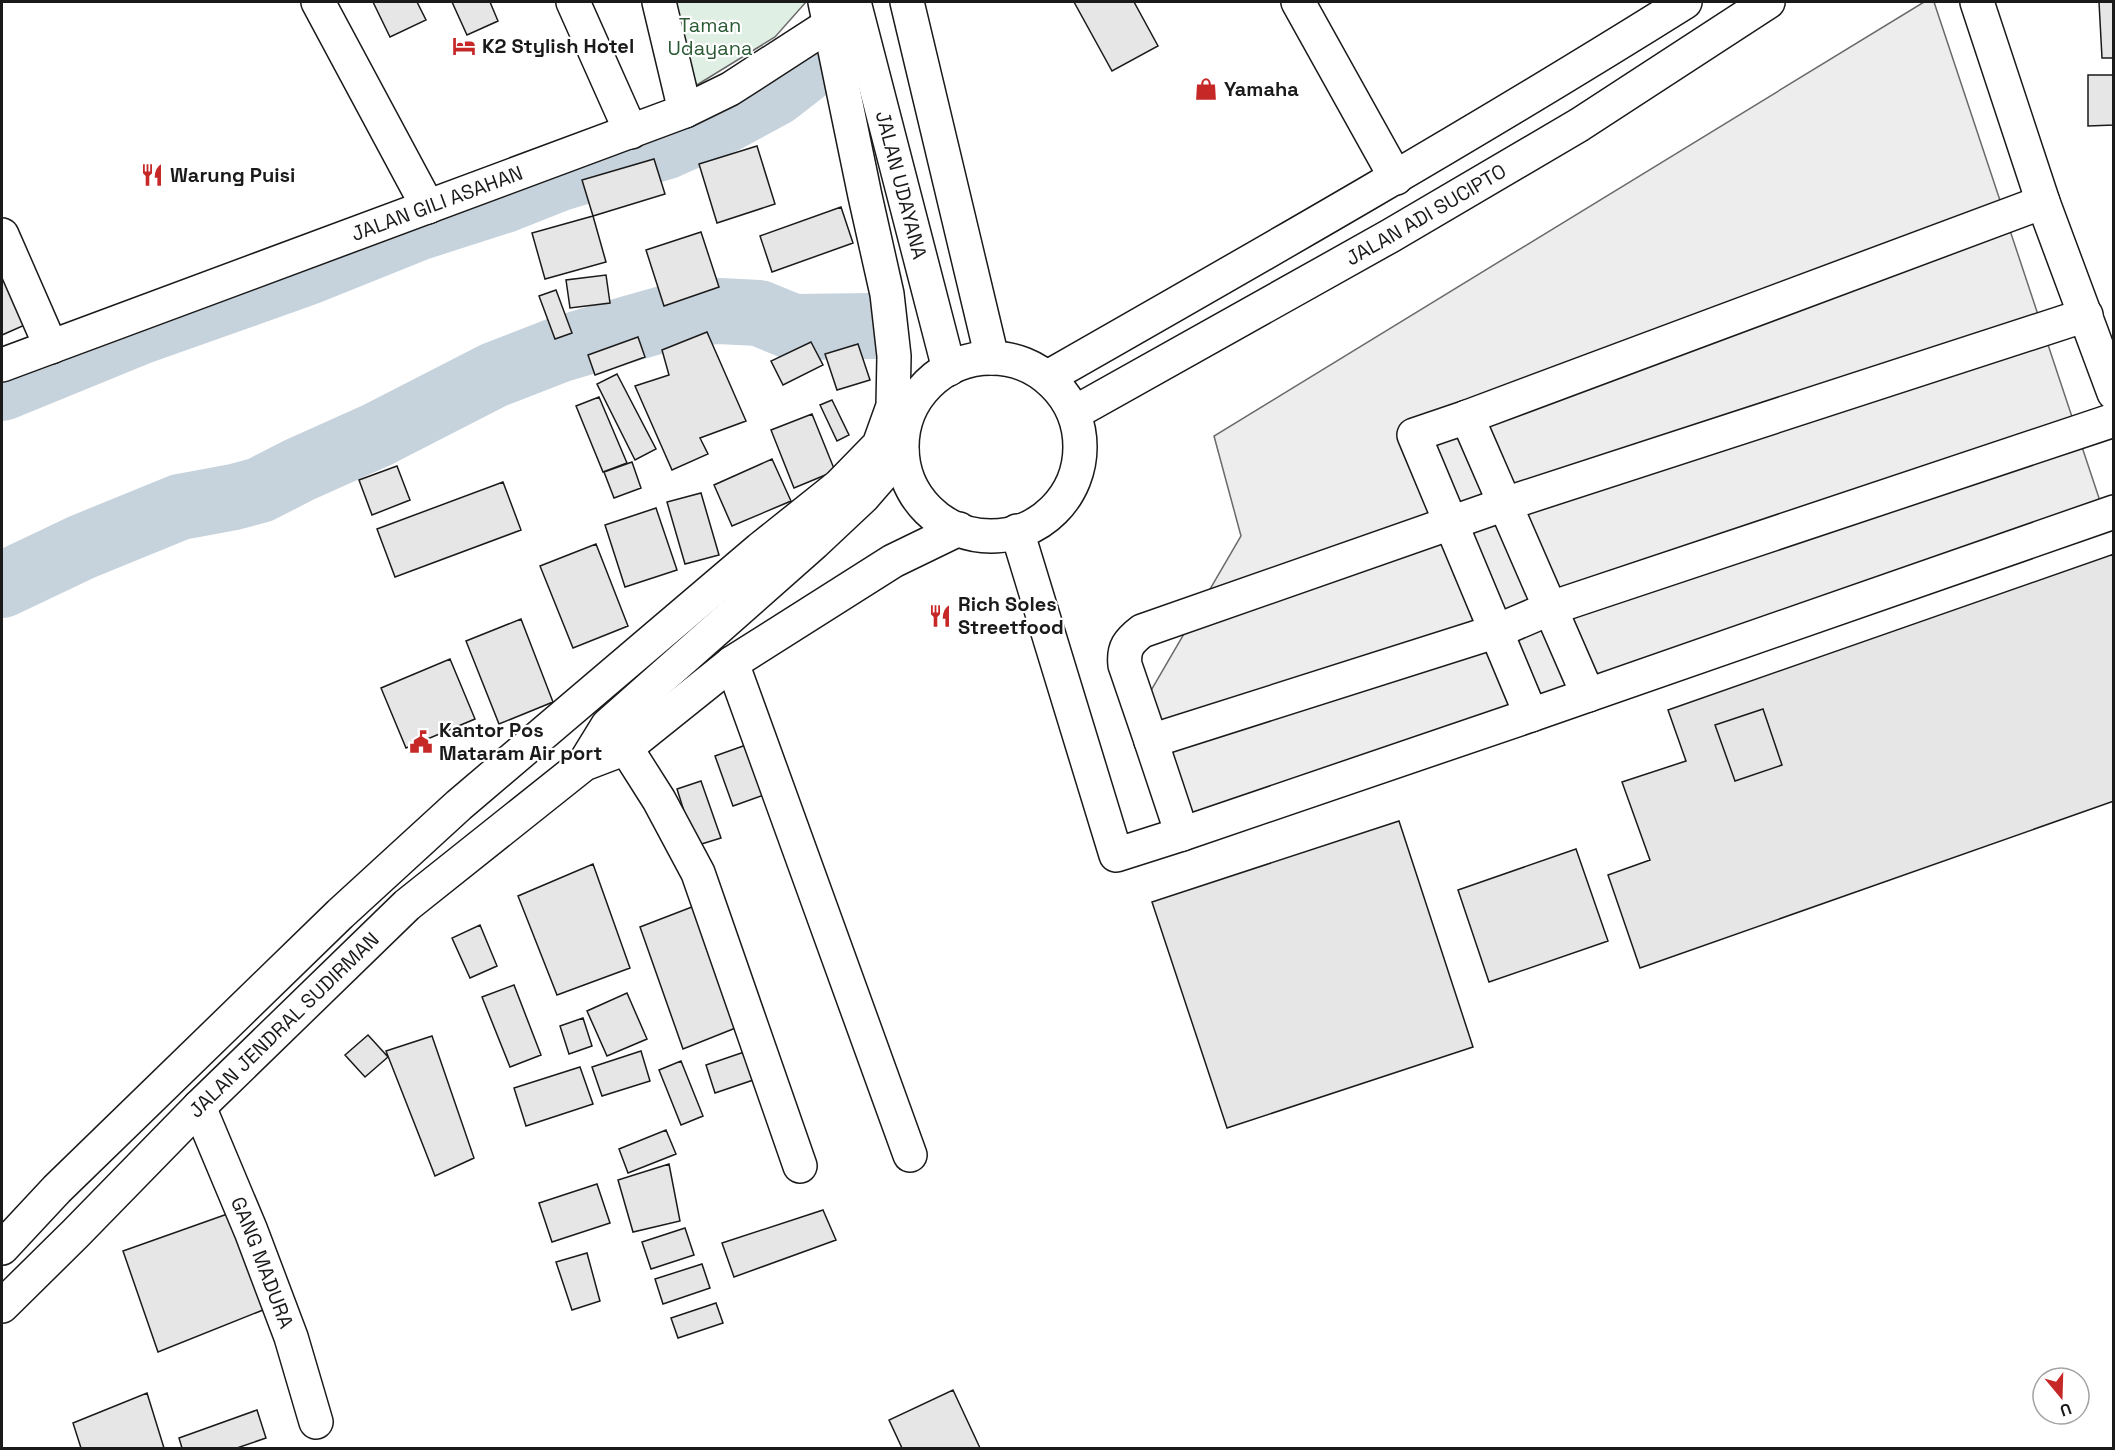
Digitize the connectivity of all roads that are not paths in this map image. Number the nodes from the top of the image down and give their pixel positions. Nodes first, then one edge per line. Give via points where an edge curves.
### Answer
1 (318, 2) edge
2 (573, 2) edge
3 (659, 2) edge
4 (907, 2) edge
5 (1298, 2) edge
6 (1685, 2) edge
7 (1768, 2) edge
8 (1977, 2) edge
9 (841, 9) edge
10 (685, 111) junction
11 (631, 132) junction
12 (1396, 178) junction
13 (2043, 202) junction
14 (428, 207) junction
15 (2, 235) edge
16 (2086, 315) junction
17 (51, 346) junction
18 (992, 358) junction
19 (2, 365) edge
20 (949, 369) junction
21 (1047, 377) junction
22 (2114, 393) edge
23 (1074, 413) junction
24 (1467, 417) junction
25 (2114, 420) edge
26 (902, 452) junction
27 (1505, 504) junction
28 (2114, 512) edge
29 (1451, 524) junction
30 (959, 530) junction
31 (1017, 531) junction
32 (1551, 608) junction
33 (1497, 632) junction
34 (732, 663) junction
35 (1588, 694) junction
36 (1531, 715) junction
37 (617, 736) junction
38 (1151, 741) junction
39 (1182, 834) junction
40 (199, 1107) junction
41 (910, 1155) dead end
42 (800, 1166) dead end
43 (2, 1248) edge
44 (2, 1306) edge
45 (316, 1422) dead end

1 - 14 main road
2 - 11 main road
3 - 10 main road
4 - 18 main road
5 - 12 main road
6 - 12 main road
7 - 23 main road, JALAN ADI SUCIPTO via 1579,124 1390,236
8 - 13 main road
9 - 10 main road, JALAN GILI ASAHAN via 730,89
9 - 20 main road, JALAN UDAYANA
9 - 43 main road via 865,196 887,294 894,356 893,406 879,444 839,486 459,805 332,922 57,1189
10 - 11 main road, JALAN GILI ASAHAN
11 - 14 main road, JALAN GILI ASAHAN
12 - 21 main road
13 - 16 main road
13 - 24 main road
14 - 17 main road, JALAN GILI ASAHAN
15 - 17 main road
16 - 22 main road
16 - 27 main road
17 - 19 main road, JALAN GILI ASAHAN
18 - 20 main road
18 - 21 main road via 1021,363
20 - 26 main road via 916,397 905,423
21 - 23 main road
23 - 31 main road via 1080,457 1072,485 1055,509
24 - 27 main road
24 - 29 main road via 1414,435
25 - 32 main road
26 - 30 main road via 908,480 923,504
26 - 37 main road via 862,497
27 - 29 main road
27 - 32 main road
28 - 35 main road
29 - 33 main road
29 - 38 main road via 1142,631 1126,645 1124,655
30 - 31 main road via 988,536
30 - 34 main road via 893,561
31 - 39 main road via 1116,855
32 - 33 main road
32 - 35 main road
33 - 36 main road
33 - 38 main road
34 - 37 main road
34 - 41 main road
35 - 36 main road
36 - 39 main road
37 - 40 main road, JALAN JENDRAL SUDIRMAN via 407,905
37 - 42 main road via 659,800 698,873
38 - 39 main road
40 - 44 main road, JALAN JENDRAL SUDIRMAN
40 - 45 main road, GANG MADURA via 291,1337

